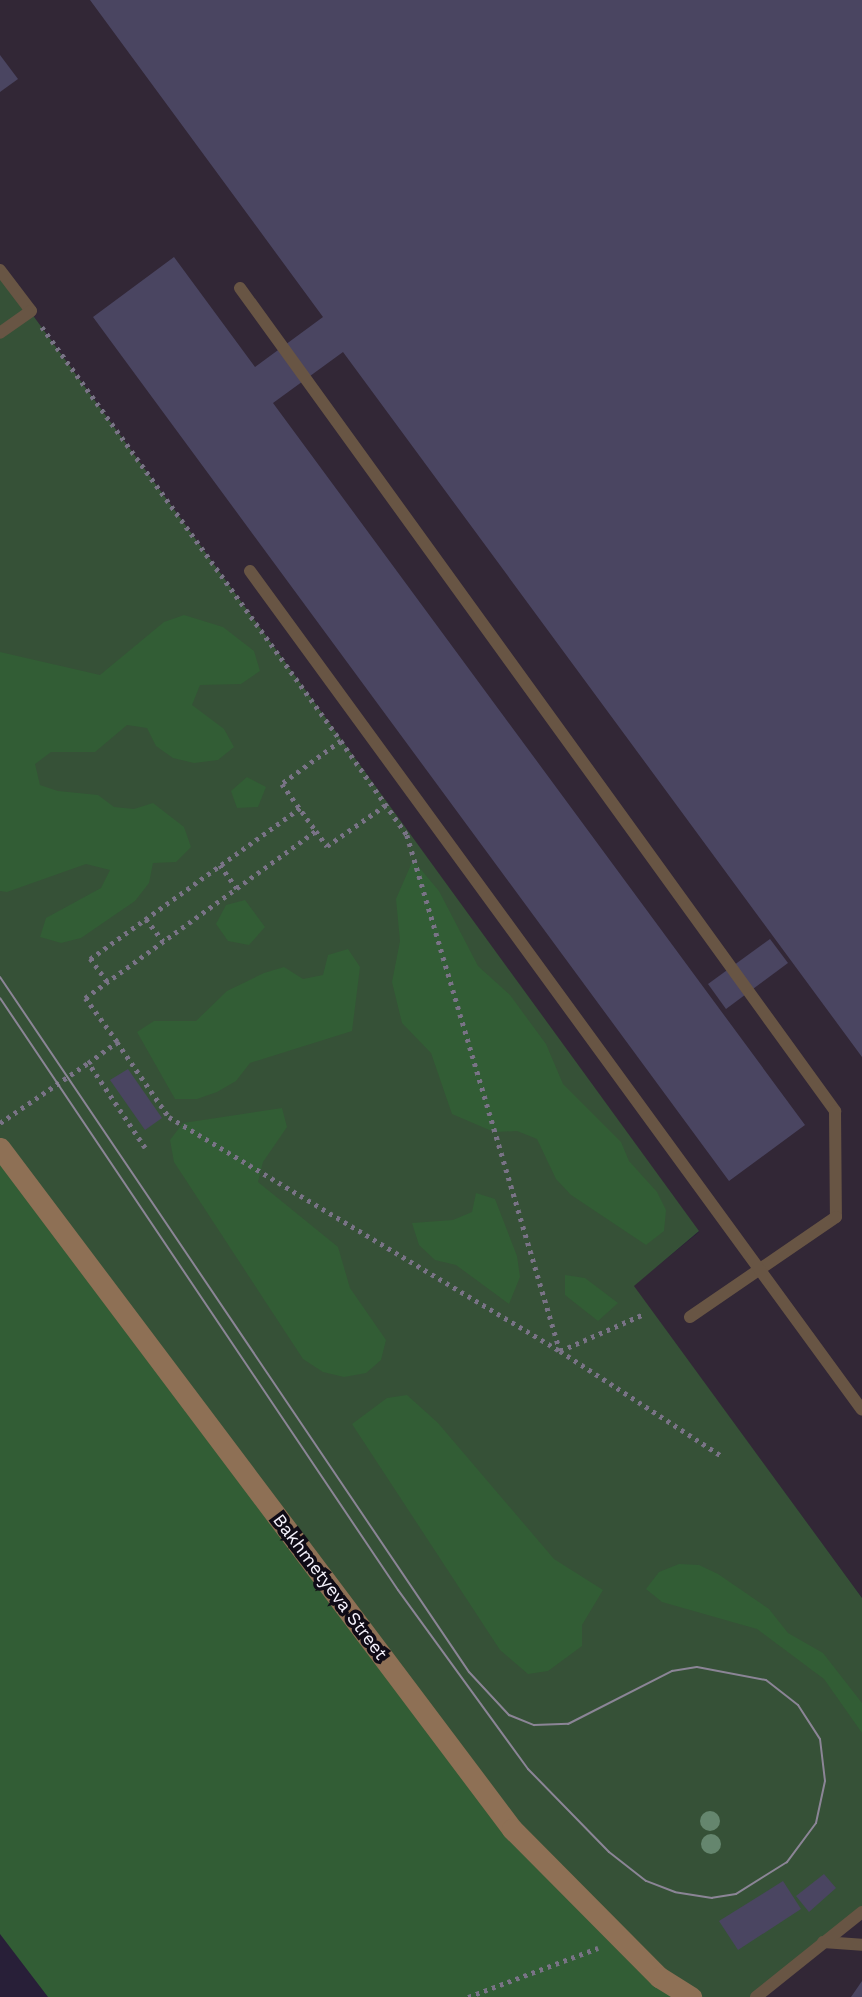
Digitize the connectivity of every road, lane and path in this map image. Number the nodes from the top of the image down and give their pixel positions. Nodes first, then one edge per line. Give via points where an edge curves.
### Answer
1 (0, 270) edge
2 (240, 288) dead end
3 (31, 311) junction
4 (0, 333) edge
5 (250, 571) dead end
6 (341, 741) junction
7 (387, 804) junction
8 (300, 808) junction
9 (316, 831) junction
10 (220, 865) junction
11 (237, 888) junction
12 (146, 919) junction
13 (163, 942) junction
14 (107, 982) junction
15 (117, 1042) junction
16 (88, 1063) junction
17 (0, 1123) edge
18 (0, 1148) edge
19 (145, 1148) dead end
20 (760, 1269) junction
21 (644, 1314) dead end
22 (690, 1317) dead end
23 (560, 1351) junction
24 (862, 1410) edge
25 (723, 1457) dead end
26 (862, 1912) edge
27 (621, 1939) junction
28 (823, 1942) junction
29 (862, 1945) edge
30 (468, 1997) edge
31 (691, 1997) edge
32 (756, 1997) edge

1 - 3 lane
2 - 20 lane via 835,1111 836,1217
3 - 4 lane
3 - 6 path
5 - 20 lane
6 - 7 path
6 - 8 path via 282,784
7 - 9 path via 327,846
7 - 23 path via 407,835
8 - 9 path
8 - 10 path
9 - 11 path
10 - 11 path
10 - 12 path
11 - 13 path
12 - 13 path
12 - 14 path via 90,959
13 - 14 path
14 - 15 path via 85,998
15 - 16 path
15 - 23 path via 169,1116
16 - 17 path
16 - 19 path
18 - 27 main road, Bakhmetyeva Street via 512,1829
20 - 22 lane
20 - 24 lane
21 - 23 path
23 - 25 path
26 - 28 lane
27 - 30 path
27 - 31 main road, Bakhmetyeva Street via 660,1977
28 - 29 lane
28 - 32 lane

